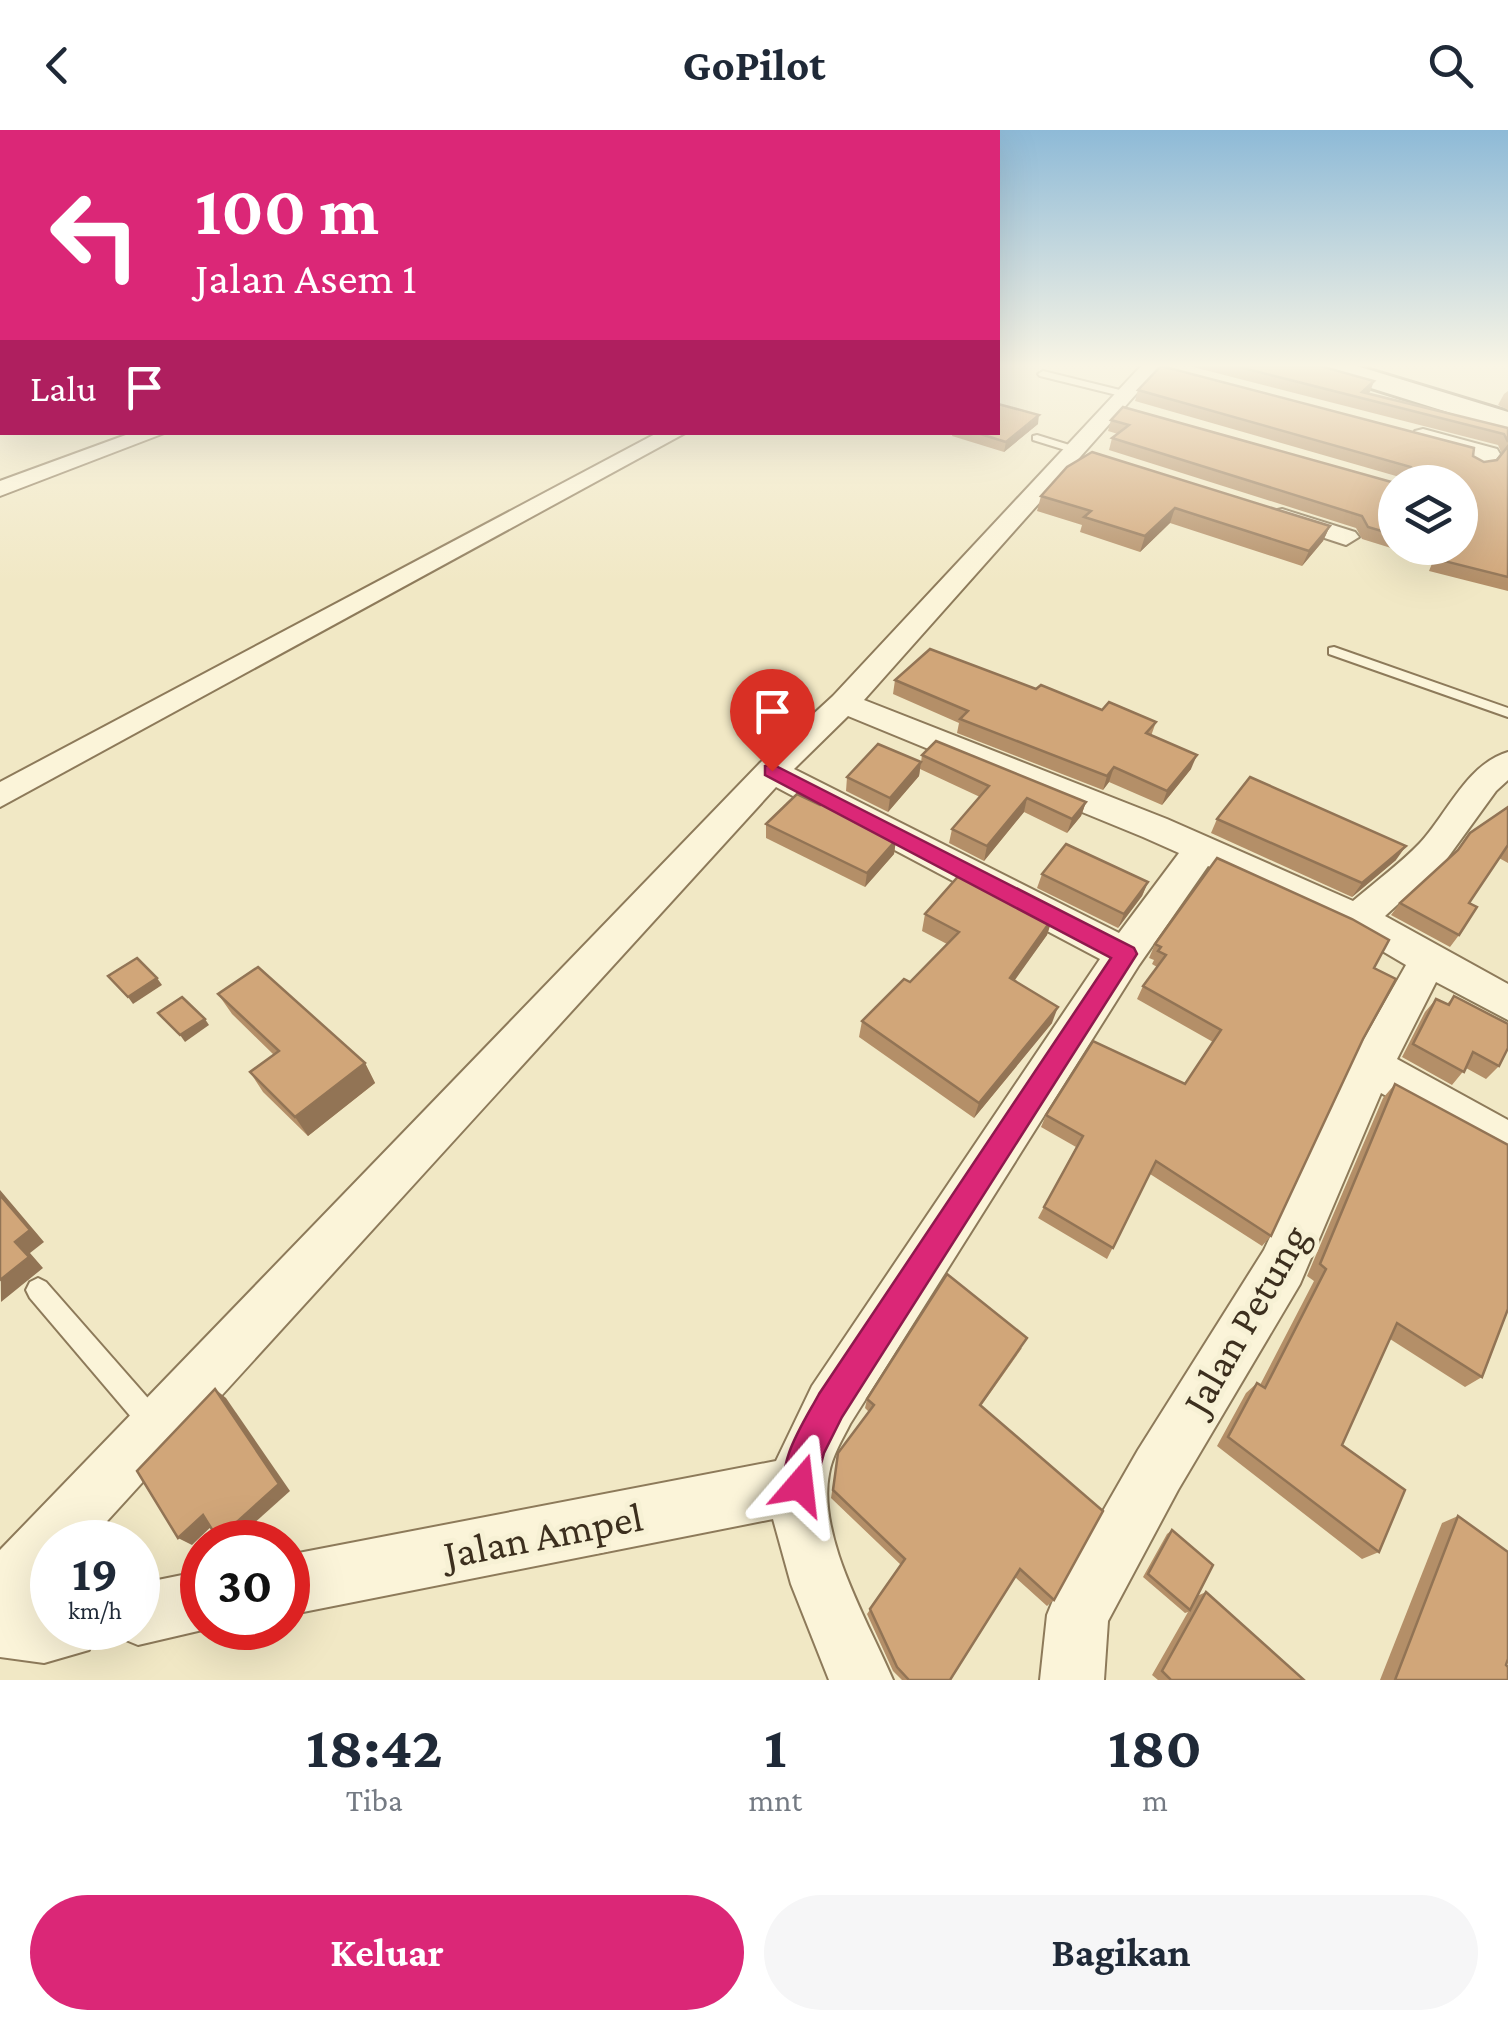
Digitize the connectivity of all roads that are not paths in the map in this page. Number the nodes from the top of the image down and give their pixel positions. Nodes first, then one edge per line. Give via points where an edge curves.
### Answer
1 (139, 438) edge
2 (664, 438) edge
3 (1038, 438) edge
4 (1096, 438) edge
5 (1463, 438) edge
6 (1496, 443) edge
7 (1084, 453) junction
8 (0, 489) edge
9 (1256, 508) edge
10 (1346, 537) dead end
11 (1334, 651) dead end
12 (844, 703) junction
13 (1508, 714) edge
14 (772, 771) junction
15 (1500, 781) edge
16 (0, 796) edge
17 (1201, 849) junction
18 (1358, 919) junction
19 (1126, 954) junction
20 (1429, 960) junction
21 (1508, 1004) edge
22 (1371, 1066) junction
23 (1508, 1143) edge
24 (38, 1290) dead end
25 (155, 1426) junction
26 (800, 1485) junction
27 (310, 1580) edge
28 (0, 1594) edge
29 (0, 1626) edge
30 (30, 1630) edge
31 (861, 1680) edge
32 (1072, 1680) edge

1 - 8 street
2 - 16 street
3 - 7 lane
4 - 7 street
5 - 6 street
7 - 12 street
9 - 10 street
11 - 13 lane
12 - 14 street
12 - 17 street
14 - 19 street
14 - 25 street
15 - 18 street
17 - 18 street
17 - 19 street
18 - 20 street
19 - 26 street via 831,1405 808,1449
20 - 21 street
20 - 22 street, Jalan Petung
22 - 23 street
22 - 32 street, Jalan Petung via 1282,1267 1078,1615
24 - 25 lane
25 - 28 street
26 - 27 street, Jalan Ampel
26 - 31 street via 808,1543
29 - 30 street

